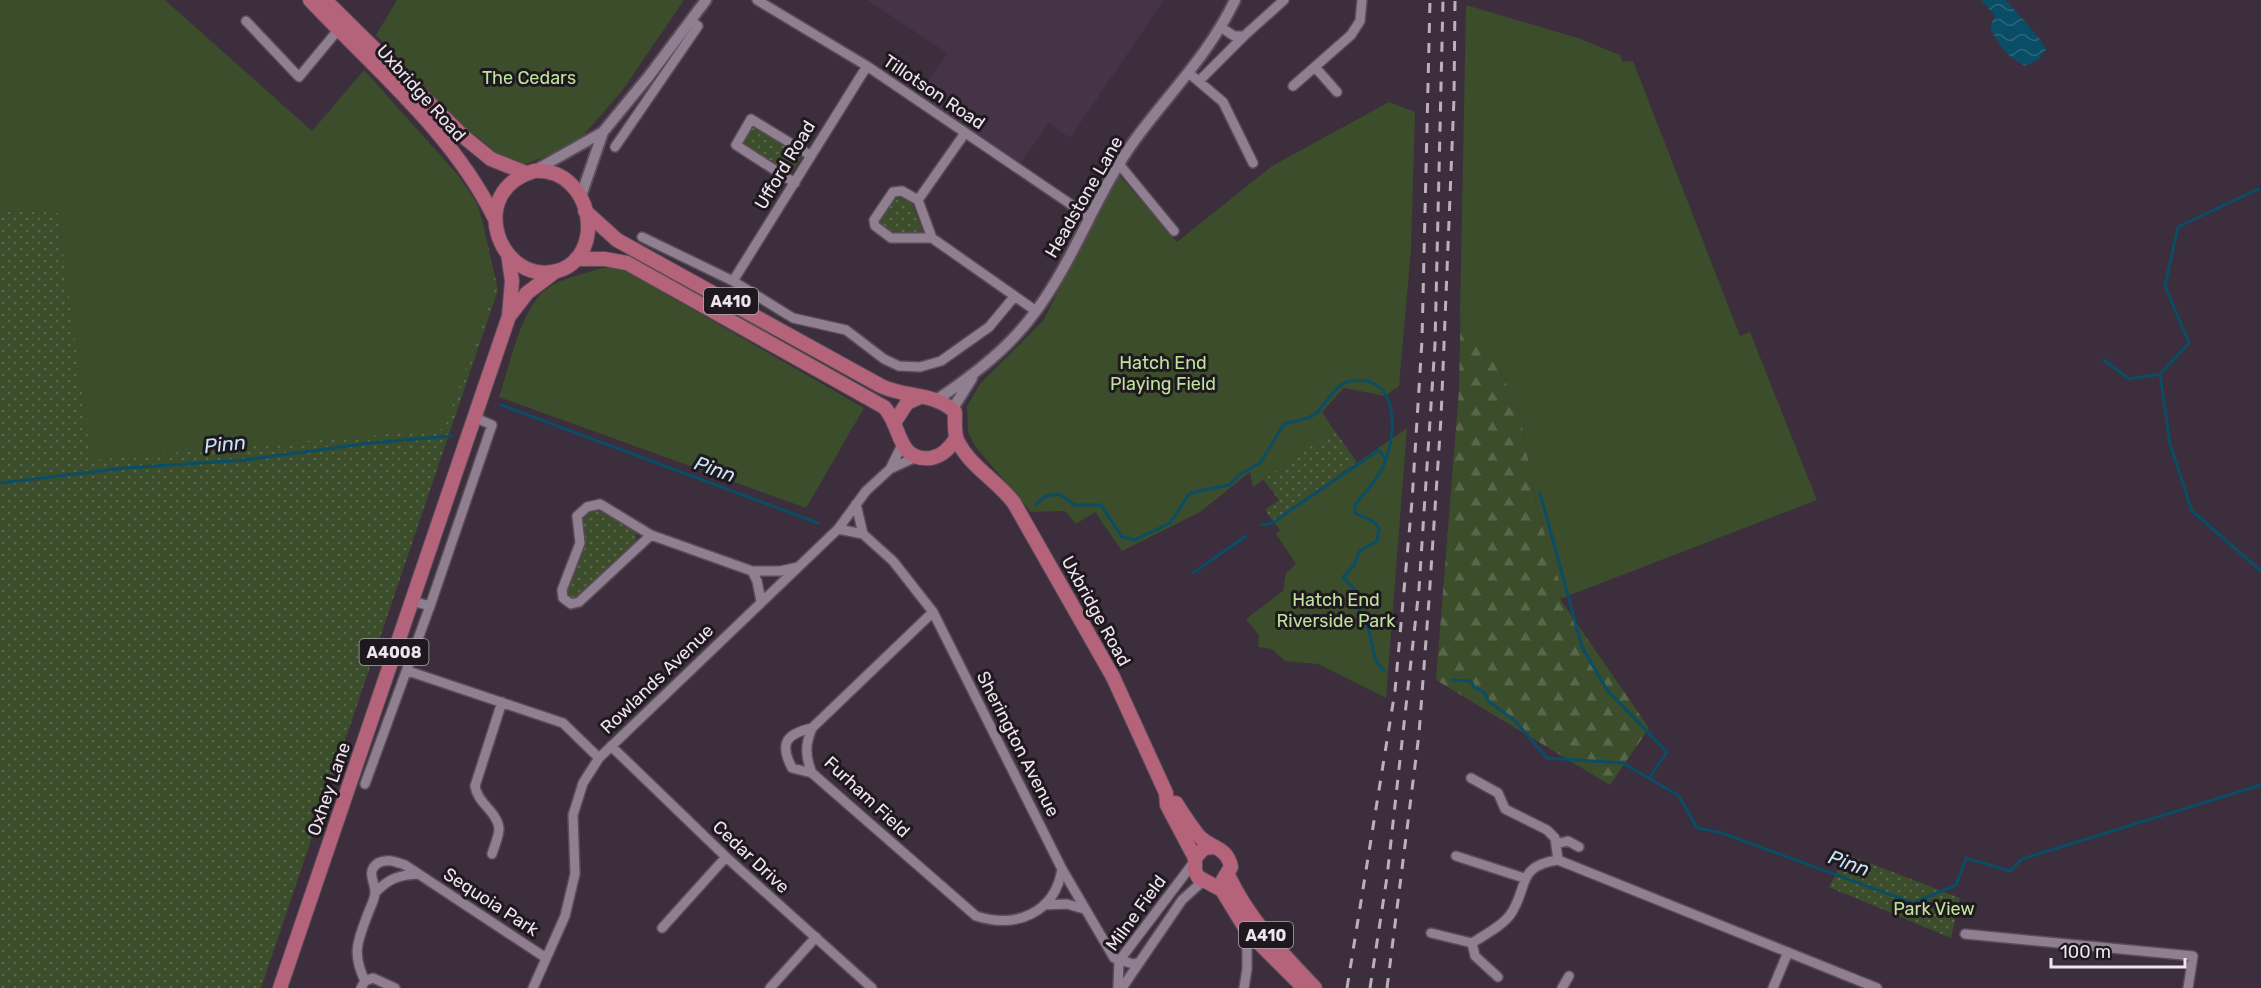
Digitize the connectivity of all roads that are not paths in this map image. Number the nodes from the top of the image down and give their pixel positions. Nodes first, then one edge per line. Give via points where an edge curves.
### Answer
1 (310, 0) edge
2 (325, 0) edge
3 (705, 0) edge
4 (757, 0) edge
5 (1234, 0) edge
6 (1284, 0) edge
7 (1362, 0) edge
8 (246, 21) dead end
9 (691, 21) junction
10 (1222, 28) junction
11 (338, 30) junction
12 (1244, 36) junction
13 (867, 66) junction
14 (1315, 67) junction
15 (1190, 74) junction
16 (1199, 81) junction
17 (1293, 86) dead end
18 (1337, 92) dead end
19 (616, 116) junction
20 (629, 126) junction
21 (603, 132) junction
22 (965, 133) junction
23 (615, 147) dead end
24 (810, 155) junction
25 (1253, 163) dead end
26 (1119, 164) junction
27 (530, 172) junction
28 (795, 183) junction
29 (580, 196) junction
30 (918, 200) junction
31 (585, 211) junction
32 (1088, 216) junction
33 (495, 218) junction
34 (1174, 231) dead end
35 (642, 237) dead end
36 (932, 238) junction
37 (508, 254) junction
38 (576, 259) junction
39 (556, 271) junction
40 (732, 281) junction
41 (1014, 297) junction
42 (1036, 311) junction
43 (509, 316) junction
44 (974, 375) junction
45 (920, 397) junction
46 (938, 399) junction
47 (954, 412) junction
48 (476, 418) junction
49 (896, 420) junction
50 (956, 438) junction
51 (902, 445) junction
52 (945, 453) junction
53 (916, 457) junction
54 (972, 463) junction
55 (890, 469) junction
56 (856, 504) junction
57 (838, 529) junction
58 (863, 534) junction
59 (651, 535) junction
60 (798, 567) junction
61 (752, 572) junction
62 (412, 601) junction
63 (761, 602) junction
64 (430, 606) junction
65 (933, 612) junction
66 (408, 671) junction
67 (502, 702) junction
68 (812, 728) junction
69 (611, 746) junction
70 (598, 758) junction
71 (812, 773) junction
72 (1472, 778) dead end
73 (365, 784) dead end
74 (1166, 793) junction
75 (1556, 843) junction
76 (1215, 847) junction
77 (1579, 847) dead end
78 (492, 854) dead end
79 (1456, 856) dead end
80 (726, 857) junction
81 (1195, 860) junction
82 (1558, 860) junction
83 (1062, 869) junction
84 (419, 874) junction
85 (1228, 874) junction
86 (1524, 878) junction
87 (1208, 882) junction
88 (375, 893) junction
89 (1044, 905) junction
90 (1084, 909) junction
91 (662, 928) dead end
92 (1247, 931) junction
93 (1431, 933) dead end
94 (1965, 934) dead end
95 (816, 937) junction
96 (1266, 943) junction
97 (1472, 943) junction
98 (1788, 952) junction
99 (546, 958) junction
100 (1119, 961) junction
101 (1140, 962) junction
102 (1247, 969) junction
103 (1569, 976) dead end
104 (1498, 977) dead end
105 (363, 985) edge
106 (280, 988) edge
107 (395, 988) edge
108 (532, 988) edge
109 (770, 988) edge
110 (873, 988) edge
111 (1120, 988) edge
112 (1244, 988) edge
113 (1304, 988) edge
114 (1315, 988) edge
115 (1562, 988) edge
116 (1773, 988) edge
117 (1877, 988) edge
118 (2188, 988) edge

1 - 11 main road, Uxbridge Road
2 - 27 main road, Uxbridge Road via 464,138 491,159
3 - 9 street
4 - 13 street, Tillotson Road
5 - 10 street, Headstone Lane
6 - 12 street
7 - 14 street via 1360,21 1351,35
8 - 11 street via 299,77
9 - 19 street
9 - 20 street via 698,26
10 - 12 street via 1234,36
10 - 15 street, Headstone Lane
11 - 33 main road, Uxbridge Road via 441,139 477,186
12 - 16 street
13 - 22 street, Tillotson Road
13 - 24 street, Ufford Road
14 - 17 street
14 - 18 street
15 - 16 street
15 - 26 street, Headstone Lane
16 - 25 street via 1222,102
19 - 20 street
19 - 21 street
20 - 23 street
21 - 27 street
21 - 29 street
22 - 30 street
22 - 32 street, Tillotson Road
24 - 28 street, Ufford Road
24 - 28 street via 751,119 736,145
26 - 32 street, Headstone Lane
26 - 34 street
27 - 29 main road via 553,171 562,175
27 - 33 main road via 511,181 499,195
28 - 40 street, Ufford Road
29 - 31 main road
30 - 36 street
30 - 36 street via 902,191 893,192 874,220 875,226 891,238
31 - 38 main road via 587,239
31 - 45 main road, A410 via 617,240 881,386
32 - 42 street, Headstone Lane
33 - 37 main road
35 - 40 street
36 - 41 street
37 - 39 main road via 525,268
37 - 43 main road, Oxhey Lane / A4008 via 512,281
38 - 39 main road
38 - 49 main road, A410 via 627,263 885,406
39 - 43 main road, Oxhey Lane / A4008 via 527,293
40 - 41 street via 793,318 846,330 899,366 920,367 941,361 989,327
41 - 42 street
42 - 44 street, Headstone Lane
43 - 48 main road, Oxhey Lane / A4008
44 - 46 street, Headstone Lane
44 - 47 street, Headstone Lane
45 - 46 main road
45 - 49 main road via 907,403
46 - 47 main road
47 - 50 main road, Uxbridge Road
48 - 62 main road, Oxhey Lane / A4008
48 - 64 street, Oxhey Lane via 492,426
49 - 51 main road
50 - 52 main road
50 - 54 main road, Uxbridge Road
51 - 53 main road
51 - 55 street, Rowlands Avenue
52 - 53 main road, Uxbridge Road
52 - 54 main road, Uxbridge Road
53 - 55 street
54 - 74 main road, Uxbridge Road via 1002,487 1014,503 1113,677
55 - 56 street, Rowlands Avenue
56 - 57 street, Rowlands Avenue
56 - 58 street
57 - 58 street
57 - 60 street, Rowlands Avenue
58 - 65 street, Sherington Avenue via 893,561
59 - 59 street via 579,602 571,604 563,598 562,590 580,543 577,516 587,507 600,504
59 - 61 street
60 - 61 street
60 - 63 street, Rowlands Avenue
61 - 63 street
62 - 64 street
62 - 106 main road, Oxhey Lane / A4008
63 - 69 street, Rowlands Avenue
64 - 66 street, Oxhey Lane
65 - 68 street
65 - 83 street, Sherington Avenue
66 - 67 street
66 - 73 street, Oxhey Lane
67 - 70 street via 563,723
67 - 78 street via 475,786 499,830
68 - 71 street, Furham Field via 806,741 806,758
68 - 71 street via 791,736 785,754 792,768
69 - 70 street, Rowlands Avenue
69 - 80 street, Cedar Drive
70 - 99 street, Rowlands Avenue via 583,783 573,815 575,874 565,916
71 - 89 street, Furham Field via 976,916 996,923 1020,920
72 - 75 street via 1498,793 1505,809 1547,830
74 - 76 main road, Uxbridge Road via 1197,834
74 - 81 main road, Uxbridge Road via 1167,805
75 - 77 street via 1568,841
75 - 82 street
76 - 81 main road via 1204,848
76 - 85 main road, Uxbridge Road via 1229,858
79 - 86 street
80 - 91 street
80 - 95 street, Cedar Drive
81 - 87 main road, Uxbridge Road via 1195,871
81 - 100 street, Milne Field
82 - 86 street via 1543,862
82 - 98 street
83 - 89 street, Furham Field via 1060,883
83 - 90 street, Sherington Avenue
84 - 88 street, Sequoia Park via 399,875
84 - 88 street, Sequoia Park via 391,860 378,863 371,880
84 - 99 street, Sequoia Park
85 - 87 main road via 1222,881
85 - 96 main road, Uxbridge Road / A410
86 - 97 street via 1510,914
87 - 92 main road, Uxbridge Road / A410 via 1228,898
87 - 101 street, Milne Field via 1182,900
88 - 105 street, Sequoia Park via 357,942 356,962
89 - 90 street via 1067,904
90 - 100 street, Sherington Avenue
92 - 96 main road, Uxbridge Road / A410
92 - 102 street
93 - 97 street
94 - 118 street via 2193,956
95 - 109 street
95 - 110 street, Cedar Drive
96 - 102 street
96 - 113 main road, Uxbridge Road / A410
96 - 114 main road, Uxbridge Road / A410
97 - 104 street via 1475,956
98 - 116 street
98 - 117 street
99 - 108 street, Rowlands Avenue
100 - 101 street
100 - 111 street, Milne Field
101 - 111 street, Milne Field
102 - 112 street
103 - 115 street
105 - 107 street via 373,978

